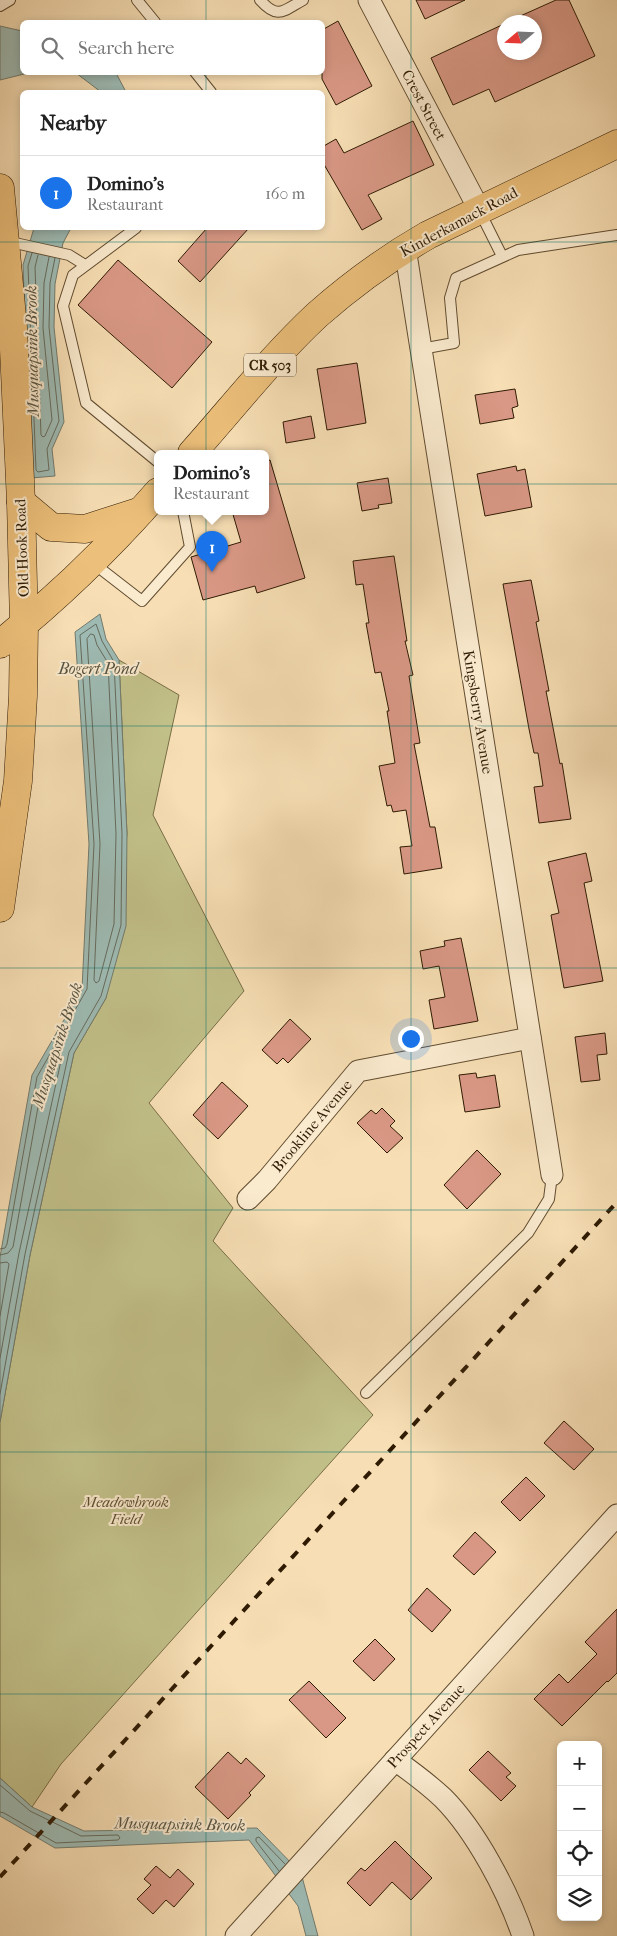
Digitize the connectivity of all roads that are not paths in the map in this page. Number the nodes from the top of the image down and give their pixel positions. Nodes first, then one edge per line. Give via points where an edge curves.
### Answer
1 (10, 0) edge
2 (137, 0) edge
3 (260, 0) edge
4 (303, 0) edge
5 (369, 0) edge
6 (0, 6) edge
7 (153, 20) edge
8 (197, 75) edge
9 (209, 90) edge
10 (617, 144) edge
11 (0, 188) edge
12 (479, 209) junction
13 (133, 230) edge
14 (617, 235) edge
15 (12, 242) junction
16 (405, 248) junction
17 (502, 256) junction
18 (85, 265) junction
19 (6, 332) edge
20 (421, 348) junction
21 (195, 450) edge
22 (154, 459) edge
23 (150, 501) edge
24 (21, 502) junction
25 (184, 515) edge
26 (92, 562) junction
27 (24, 625) junction
28 (0, 644) edge
29 (0, 746) edge
30 (18, 781) junction
31 (0, 908) edge
32 (530, 1038) junction
33 (552, 1175) joint
34 (248, 1199) dead end
35 (366, 1393) dead end
36 (617, 1516) edge
37 (395, 1760) junction
38 (236, 1936) edge
39 (523, 1936) edge

1 - 6 lane
2 - 7 lane
3 - 4 lane via 270,11 278,13
5 - 12 street, Crest Street
8 - 9 lane
10 - 12 main road, Kinderkamack Road / CR 503
11 - 15 main road, Old Hook Road
12 - 16 main road, Kinderkamack Road / CR 503
12 - 17 lane
13 - 18 lane
14 - 17 lane via 518,250
15 - 18 lane via 69,255
15 - 19 main road, Old Hook Road
16 - 20 street, Kingsberry Avenue
16 - 21 main road, Kinderkamack Road / CR 503 via 316,316
17 - 20 lane via 456,278 450,298 454,343
18 - 22 lane via 73,274 63,306 86,403
19 - 24 main road, Old Hook Road
20 - 32 street, Kingsberry Avenue
23 - 24 main road via 85,529 51,527
23 - 26 main road
24 - 27 main road, Old Hook Road
25 - 26 lane via 190,547 142,601
26 - 27 main road
27 - 28 main road
27 - 30 main road, Old Hook Road
29 - 30 main road
30 - 31 main road, Old Hook Road
32 - 33 street, Kingsberry Avenue
32 - 34 street, Brookline Avenue via 358,1070
33 - 35 lane via 549,1199 528,1233
36 - 37 street, Prospect Avenue
37 - 38 street, Prospect Avenue
37 - 39 street via 419,1776 468,1829 497,1875

